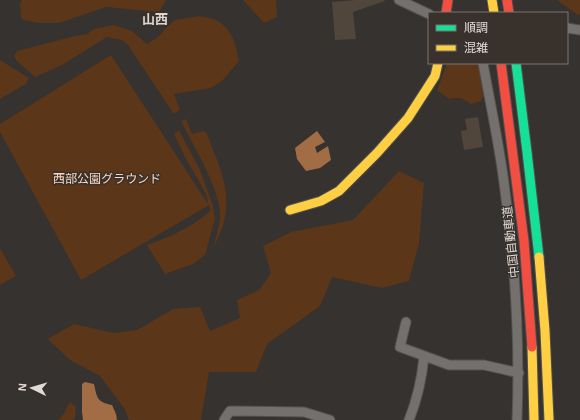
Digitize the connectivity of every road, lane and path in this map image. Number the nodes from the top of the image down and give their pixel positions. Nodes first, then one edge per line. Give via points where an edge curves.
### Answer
1 (399, 0) edge
2 (448, 0) edge
3 (492, 0) edge
4 (507, 0) edge
5 (446, 12) edge
6 (494, 12) edge
7 (509, 12) edge
8 (428, 14) edge
9 (568, 28) edge
10 (580, 30) edge
11 (438, 64) edge
12 (483, 64) edge
13 (501, 64) edge
14 (516, 64) edge
15 (290, 210) dead end
16 (406, 322) dead end
17 (424, 356) junction
18 (519, 373) junction
19 (224, 420) edge
20 (330, 420) edge
21 (409, 420) edge
22 (517, 420) edge
23 (534, 420) edge
24 (548, 420) edge

1 - 8 street
2 - 5 main road
3 - 6 main road
4 - 7 main road
9 - 10 street
11 - 15 main road via 435,76 408,118 345,186 321,201
12 - 18 street via 506,198 514,269
13 - 23 main road, 中国自動車道 via 529,302
14 - 24 main road via 536,224
16 - 17 street via 400,347
17 - 18 street via 449,364 484,366
17 - 21 street via 415,404
18 - 22 street
19 - 20 street via 230,411 304,412

